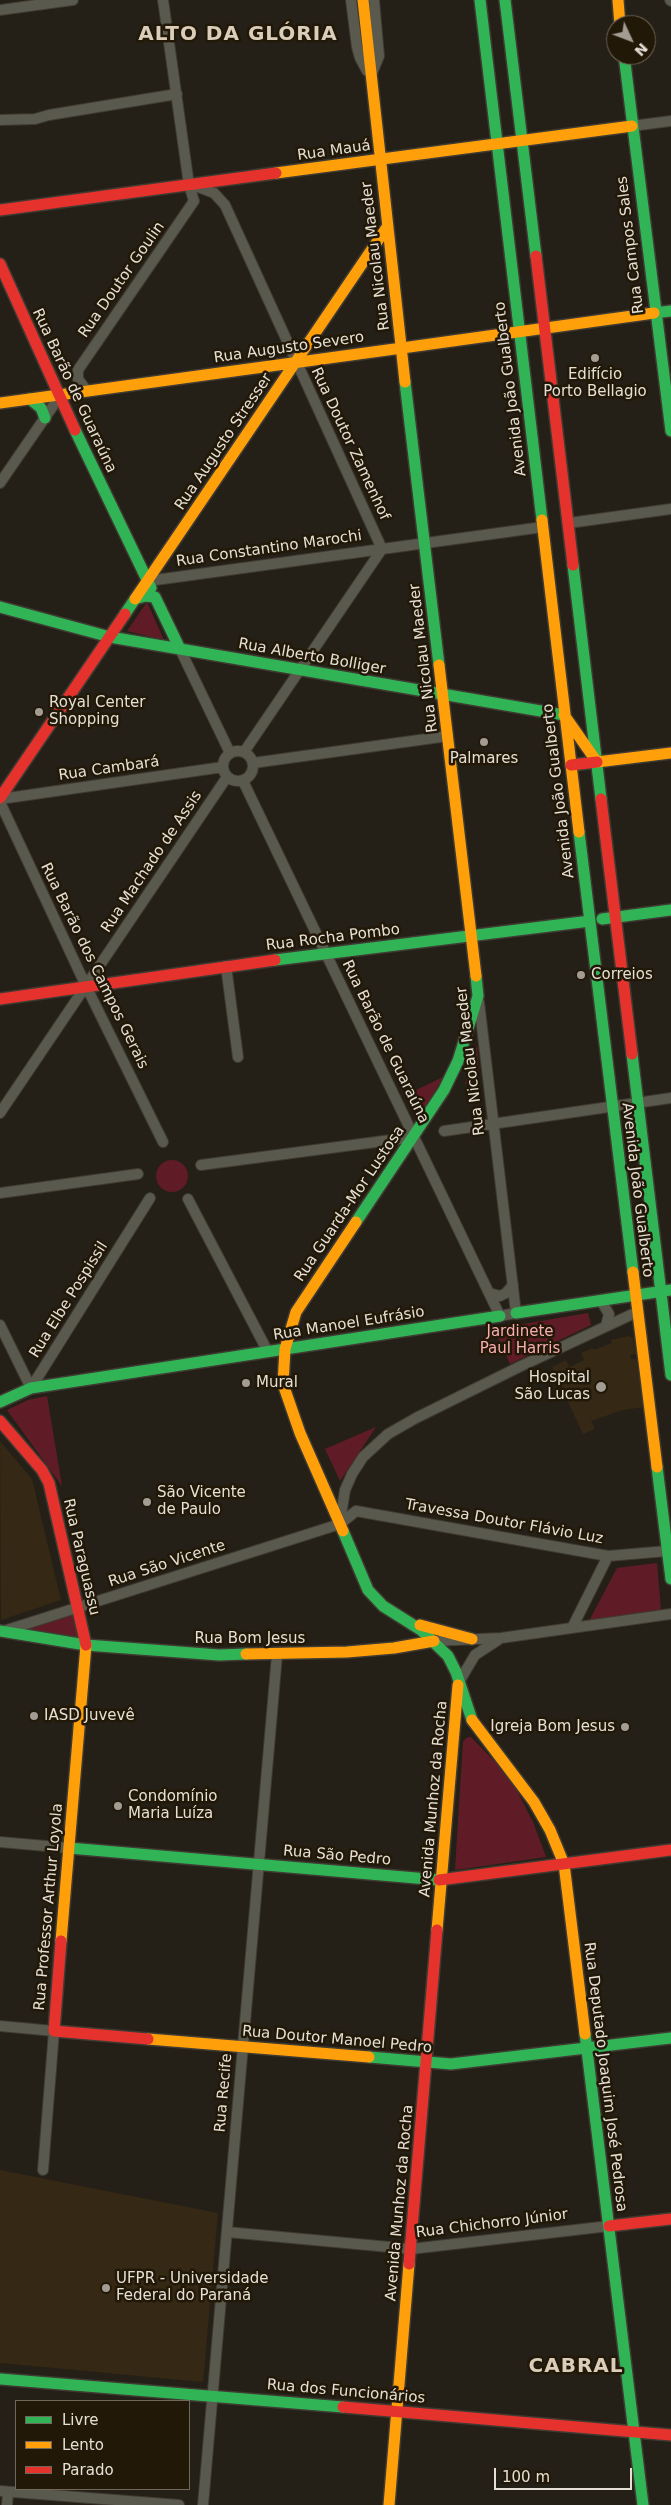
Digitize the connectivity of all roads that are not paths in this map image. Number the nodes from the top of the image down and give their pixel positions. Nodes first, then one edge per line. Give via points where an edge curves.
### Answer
1 (73, 0) edge
2 (163, 0) edge
3 (351, 0) edge
4 (363, 0) edge
5 (374, 0) edge
6 (480, 0) edge
7 (505, 0) edge
8 (618, 0) edge
9 (0, 10) edge
10 (619, 15) edge
11 (625, 65) edge
12 (370, 76) junction
13 (177, 94) junction
14 (0, 120) edge
15 (671, 121) edge
16 (632, 126) junction
17 (524, 140) junction
18 (497, 144) junction
19 (380, 160) junction
20 (189, 185) junction
21 (0, 210) edge
22 (387, 227) junction
23 (0, 264) edge
24 (671, 311) edge
25 (654, 313) junction
26 (546, 328) junction
27 (519, 332) junction
28 (402, 348) junction
29 (296, 361) junction
30 (87, 391) junction
31 (58, 395) junction
32 (30, 399) junction
33 (0, 403) edge
34 (45, 418) junction
35 (671, 431) edge
36 (0, 483) edge
37 (671, 509) edge
38 (569, 523) junction
39 (543, 527) junction
40 (123, 529) junction
41 (425, 543) junction
42 (382, 549) junction
43 (148, 581) junction
44 (155, 597) junction
45 (136, 599) junction
46 (0, 607) edge
47 (173, 634) junction
48 (110, 637) junction
49 (155, 645) junction
50 (180, 649) junction
51 (300, 670) junction
52 (442, 695) junction
53 (566, 715) junction
54 (448, 736) junction
55 (244, 752) junction
56 (230, 753) junction
57 (671, 753) edge
58 (597, 762) junction
59 (253, 763) junction
60 (571, 765) junction
61 (225, 772) junction
62 (243, 781) junction
63 (0, 800) edge
64 (671, 910) edge
65 (615, 918) junction
66 (590, 921) junction
67 (472, 938) junction
68 (326, 954) junction
69 (226, 966) junction
70 (86, 986) junction
71 (478, 996) junction
72 (0, 999) edge
73 (238, 1057) dead end
74 (671, 1098) edge
75 (637, 1103) junction
76 (612, 1107) junction
77 (0, 1113) edge
78 (494, 1124) junction
79 (444, 1130) dead end
80 (414, 1137) junction
81 (163, 1142) dead end
82 (201, 1165) dead end
83 (138, 1174) dead end
84 (0, 1193) edge
85 (150, 1198) dead end
86 (188, 1199) dead end
87 (513, 1285) junction
88 (666, 1290) edge
89 (489, 1293) junction
90 (635, 1295) junction
91 (601, 1301) junction
92 (637, 1312) junction
93 (516, 1313) junction
94 (500, 1316) junction
95 (0, 1324) edge
96 (606, 1326) junction
97 (285, 1349) junction
98 (669, 1349) edge
99 (268, 1352) junction
100 (671, 1375) edge
101 (31, 1388) junction
102 (0, 1402) edge
103 (0, 1421) edge
104 (340, 1524) junction
105 (668, 1551) junction
106 (608, 1556) junction
107 (671, 1579) edge
108 (77, 1608) junction
109 (671, 1614) edge
110 (409, 1621) junction
111 (572, 1628) junction
112 (1, 1631) edge
113 (501, 1638) junction
114 (472, 1639) junction
115 (434, 1641) junction
116 (86, 1645) junction
117 (277, 1655) junction
118 (459, 1682) junction
119 (0, 1842) edge
120 (69, 1848) junction
121 (671, 1850) edge
122 (259, 1864) junction
123 (564, 1864) junction
124 (442, 1880) junction
125 (432, 1999) junction
126 (0, 2026) edge
127 (54, 2030) junction
128 (671, 2038) edge
129 (243, 2047) junction
130 (588, 2048) junction
131 (426, 2063) junction
132 (451, 2064) junction
133 (43, 2170) dead end
134 (671, 2218) edge
135 (608, 2226) junction
136 (227, 2232) junction
137 (411, 2249) junction
138 (0, 2375) edge
139 (0, 2379) edge
140 (18, 2379) junction
141 (212, 2396) junction
142 (397, 2412) junction
143 (634, 2432) junction
144 (671, 2435) edge
145 (4, 2491) edge
146 (7, 2505) edge
147 (179, 2505) edge
148 (203, 2505) edge
149 (389, 2505) edge
150 (642, 2505) edge

1 - 9 street
2 - 13 street
3 - 12 street via 360,58
4 - 12 main road, Rua Nicolau Maeder
5 - 12 street via 379,56
6 - 18 main road, Avenida João Gualberto
7 - 17 main road, Avenida João Gualberto
8 - 10 main road
11 - 16 main road, Rua Campos Sales
12 - 19 main road, Rua Nicolau Maeder
13 - 14 street via 35,119
13 - 20 street
15 - 16 street, Rua Mauá
16 - 17 main road, Rua Mauá
16 - 25 main road, Rua Campos Sales
17 - 18 main road, Rua Mauá
17 - 26 main road, Avenida João Gualberto
18 - 19 main road, Rua Mauá
18 - 27 main road, Avenida João Gualberto
19 - 20 main road, Rua Mauá
19 - 22 main road, Rua Nicolau Maeder
20 - 21 main road, Rua Mauá
20 - 29 street, Rua Doutor Zamenhof via 214,192 225,206
20 - 30 street, Rua Doutor Goulin via 194,196 191,207 78,370 78,379
22 - 28 main road, Rua Nicolau Maeder
22 - 29 main road, Rua Augusto Stresser
23 - 31 main road, Rua Barão de Guaraúna
24 - 25 main road, Rua Augusto Severo
25 - 26 main road, Rua Augusto Severo
25 - 35 main road, Rua Campos Sales
26 - 27 main road, Rua Augusto Severo
26 - 38 main road, Avenida João Gualberto
27 - 28 main road, Rua Augusto Severo
27 - 39 main road, Avenida João Gualberto
28 - 29 main road, Rua Augusto Severo
28 - 41 main road, Rua Nicolau Maeder
29 - 30 main road, Rua Augusto Severo
29 - 42 street, Rua Doutor Zamenhof
29 - 43 main road, Rua Augusto Stresser
30 - 31 main road, Rua Augusto Severo
31 - 32 main road, Rua Augusto Severo
31 - 34 street
31 - 40 main road, Rua Barão de Guaraúna
32 - 33 main road, Rua Augusto Severo
32 - 34 main road via 41,408
34 - 36 street
37 - 38 street
38 - 58 main road, Avenida João Gualberto
39 - 41 street, Rua Constantino Marochi
39 - 53 main road, Avenida João Gualberto
40 - 43 main road, Rua Barão de Guaraúna
40 - 45 main road, Rua Barão de Guaraúna via 134,566
41 - 42 street, Rua Constantino Marochi
41 - 52 main road, Rua Nicolau Maeder
42 - 43 street, Rua Constantino Marochi
42 - 51 street
43 - 44 main road, Rua Barão de Guaraúna
43 - 45 main road, Rua Augusto Stresser
44 - 45 main road
44 - 47 main road, Rua Barão de Guaraúna
45 - 48 main road, Rua Augusto Stresser
46 - 48 main road, Rua Alberto Bolliger
47 - 49 main road via 167,642
47 - 50 main road, Rua Barão de Guaraúna
48 - 49 main road, Rua Alberto Bolliger
48 - 63 main road, Rua Augusto Stresser
49 - 50 main road, Rua Alberto Bolliger
50 - 51 main road, Rua Alberto Bolliger
50 - 56 street, Rua Barão de Guaraúna
51 - 52 main road, Rua Alberto Bolliger
51 - 55 street
52 - 53 main road, Rua Alberto Bolliger
52 - 54 main road, Rua Nicolau Maeder
53 - 58 main road
53 - 60 main road, Avenida João Gualberto
54 - 59 street
54 - 67 main road, Rua Nicolau Maeder
55 - 56 street
55 - 59 street
56 - 61 street via 224,759
57 - 58 main road
58 - 60 main road
58 - 65 main road, Avenida João Gualberto
59 - 62 street via 252,772
60 - 66 main road, Avenida João Gualberto
61 - 62 street via 235,781
61 - 63 street, Rua Cambará
61 - 70 street, Rua Machado de Assis
62 - 68 street, Rua Barão de Guaraúna
63 - 70 street, Rua Barão dos Campos Gerais
64 - 65 main road, Rua Rocha Pombo
65 - 66 main road, Rua Rocha Pombo
65 - 75 main road, Avenida João Gualberto
66 - 67 main road, Rua Rocha Pombo
66 - 76 main road, Avenida João Gualberto
67 - 68 main road, Rua Rocha Pombo
67 - 71 main road, Rua Nicolau Maeder
68 - 69 main road, Rua Rocha Pombo
68 - 80 street, Rua Barão de Guaraúna
69 - 70 main road, Rua Rocha Pombo
69 - 73 street
70 - 72 main road, Rua Rocha Pombo
70 - 77 street, Rua Machado de Assis
70 - 81 street, Rua Barão dos Campos Gerais
71 - 78 street, Rua Nicolau Maeder
71 - 80 main road, Rua Guarda-Mor Lustosa via 458,1061 434,1108
74 - 75 street
75 - 76 street
75 - 88 main road, Avenida João Gualberto
76 - 78 street
76 - 90 main road, Avenida João Gualberto
78 - 79 street
78 - 87 street, Rua Nicolau Maeder
80 - 82 street
80 - 89 street, Rua Barão de Guaraúna
80 - 97 main road, Rua Guarda-Mor Lustosa via 303,1300
83 - 84 street
85 - 101 street, Rua Elbe Pospissil
86 - 99 street
87 - 89 street via 500,1296
87 - 93 street, Rua Nicolau Maeder
88 - 90 main road, Rua Manoel Eufrásio
88 - 98 main road, Avenida João Gualberto
89 - 94 street, Rua Barão de Guaraúna
90 - 91 main road, Rua Manoel Eufrásio
90 - 92 main road, Avenida João Gualberto
91 - 93 main road, Rua Manoel Eufrásio
91 - 96 street via 609,1314
92 - 96 street
92 - 105 main road, Avenida João Gualberto
93 - 94 street, Rua Manoel Eufrásio
94 - 97 main road, Rua Manoel Eufrásio
95 - 101 street
96 - 104 street via 388,1434 363,1457 352,1474
97 - 99 main road, Rua Manoel Eufrásio
97 - 104 main road via 283,1375 288,1403
98 - 100 main road, Avenida João Gualberto
99 - 101 main road, Rua Manoel Eufrásio
101 - 102 main road
103 - 108 main road, Rua Paraguassu via 46,1476
104 - 106 street, Travessa Doutor Flávio Luz via 356,1511
104 - 108 street, Rua São Vicente
104 - 110 main road, Avenida Munhoz da Rocha via 368,1590 383,1606
105 - 106 street, Travessa Doutor Flávio Luz
105 - 107 main road, Avenida João Gualberto
106 - 111 street
108 - 112 street, Rua São Vicente
108 - 116 main road, Rua Paraguassu
109 - 111 street, Rua Bom Jesus
110 - 114 main road
110 - 115 main road, Avenida Munhoz da Rocha
111 - 113 street, Rua Bom Jesus
112 - 116 main road, Rua Bom Jesus
113 - 114 street, Rua Bom Jesus
113 - 118 street, Rua Bom Jesus via 475,1655
114 - 115 street, Rua Bom Jesus
115 - 117 main road, Rua Bom Jesus via 394,1648
115 - 118 main road, Avenida Munhoz da Rocha via 448,1656
116 - 117 main road, Rua Bom Jesus via 186,1654
116 - 120 main road, Rua Professor Arthur Loyola
117 - 122 street, Rua Recife
118 - 123 main road, Rua Deputado Joaquim José Pedrosa via 469,1718 534,1802
118 - 124 main road, Avenida Munhoz da Rocha
119 - 120 street, Rua São Pedro
120 - 122 main road, Rua São Pedro
120 - 127 main road, Rua Professor Arthur Loyola
121 - 123 main road, Rua São Pedro
122 - 124 main road, Rua São Pedro
122 - 129 street, Rua Recife
123 - 124 main road, Rua São Pedro
123 - 130 main road, Rua Deputado Joaquim José Pedrosa
124 - 125 main road, Avenida Munhoz da Rocha
125 - 131 main road, Avenida Munhoz da Rocha
125 - 132 main road via 435,2050 439,2059
126 - 127 street, Rua Doutor Manoel Pedro
127 - 129 main road, Rua Doutor Manoel Pedro
127 - 133 street, Rua Professor Arthur Loyola
128 - 130 main road, Rua Doutor Manoel Pedro
129 - 131 main road, Rua Doutor Manoel Pedro
129 - 136 street, Rua Recife
130 - 132 main road, Rua Doutor Manoel Pedro
130 - 135 main road, Rua Deputado Joaquim José Pedrosa
131 - 132 main road, Rua Doutor Manoel Pedro
131 - 137 main road, Avenida Munhoz da Rocha
134 - 135 main road, Rua Chichorro Júnior
135 - 137 street, Rua Chichorro Júnior
135 - 143 main road, Rua Deputado Joaquim José Pedrosa
136 - 137 street, Rua Chichorro Júnior
136 - 141 street, Rua Recife
137 - 142 main road, Avenida Munhoz da Rocha
138 - 140 main road, Rua dos Funcionários
139 - 140 main road, Rua dos Funcionários
140 - 141 main road, Rua dos Funcionários
141 - 142 main road, Rua dos Funcionários
141 - 148 street, Rua Recife
142 - 143 main road, Rua dos Funcionários
142 - 149 main road, Avenida Munhoz da Rocha
143 - 144 main road, Rua dos Funcionários
143 - 150 main road, Rua Deputado Joaquim José Pedrosa
145 - 146 street
145 - 147 street

